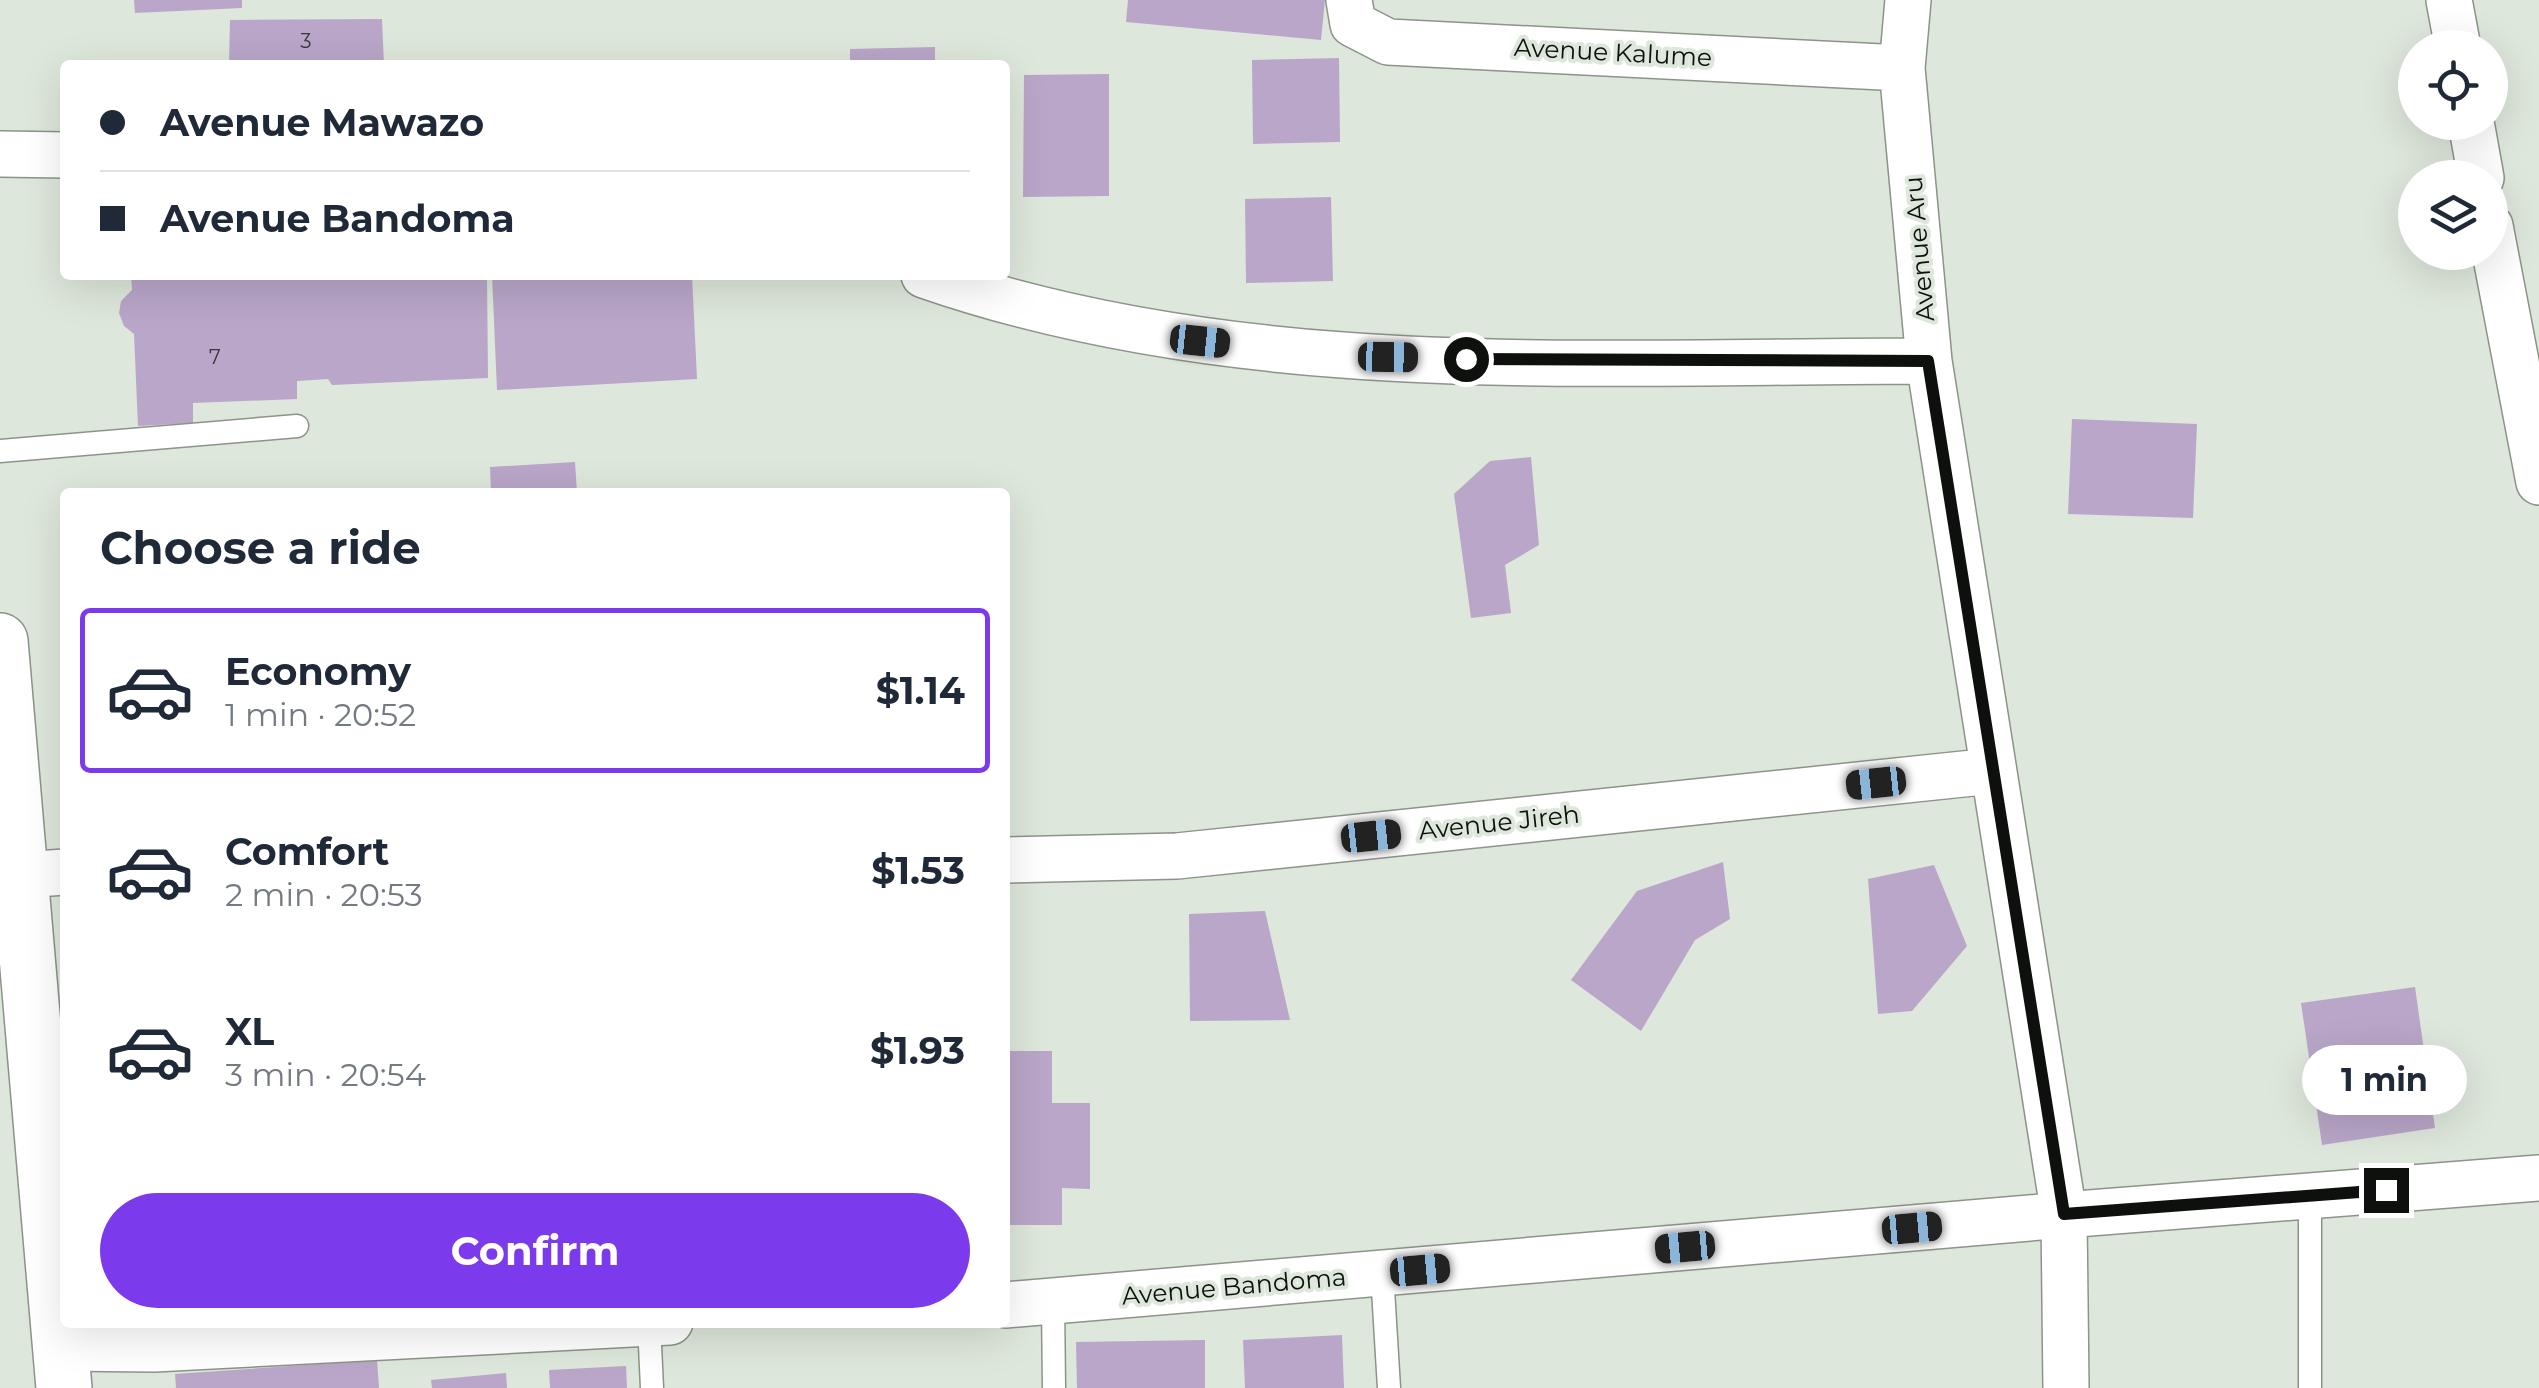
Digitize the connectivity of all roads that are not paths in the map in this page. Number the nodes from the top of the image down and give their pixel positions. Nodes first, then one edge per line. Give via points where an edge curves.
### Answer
1 (1350, 0) edge
2 (1908, 0) edge
3 (2449, 0) edge
4 (2455, 30) edge
5 (1902, 68) junction
6 (0, 154) edge
7 (60, 155) edge
8 (2498, 270) edge
9 (938, 280) edge
10 (1928, 361) junction
11 (296, 426) dead end
12 (0, 452) edge
13 (2539, 482) edge
14 (0, 641) edge
15 (1992, 771) junction
16 (1010, 860) edge
17 (43, 874) edge
18 (15, 968) edge
19 (2539, 1178) edge
20 (2310, 1196) junction
21 (2064, 1214) junction
22 (1382, 1273) junction
23 (1053, 1303) junction
24 (1010, 1305) edge
25 (573, 1328) edge
26 (649, 1328) edge
27 (63, 1368) edge
28 (652, 1388) edge
29 (1054, 1388) edge
30 (1389, 1388) edge
31 (2066, 1388) edge
32 (2310, 1388) edge

1 - 5 street, Avenue Kalume via 1353,24 1388,42
2 - 5 street, Avenue Aru
3 - 4 street
5 - 10 street, Avenue Aru
6 - 7 street
8 - 13 street
9 - 10 street via 1076,321 1349,356
10 - 15 street, Avenue Aru
11 - 12 lane
14 - 17 main road
15 - 16 street, Avenue Jireh via 1177,856
15 - 21 street, Avenue Aru
17 - 18 main road
18 - 27 main road
19 - 20 street, Avenue Bandoma
20 - 21 street, Avenue Bandoma
20 - 32 lane
21 - 22 street, Avenue Bandoma
21 - 31 street, Avenue Aru
22 - 23 street, Avenue Bandoma
22 - 30 lane
23 - 24 street, Avenue Bandoma
23 - 29 lane
25 - 27 street via 154,1350
26 - 28 lane

